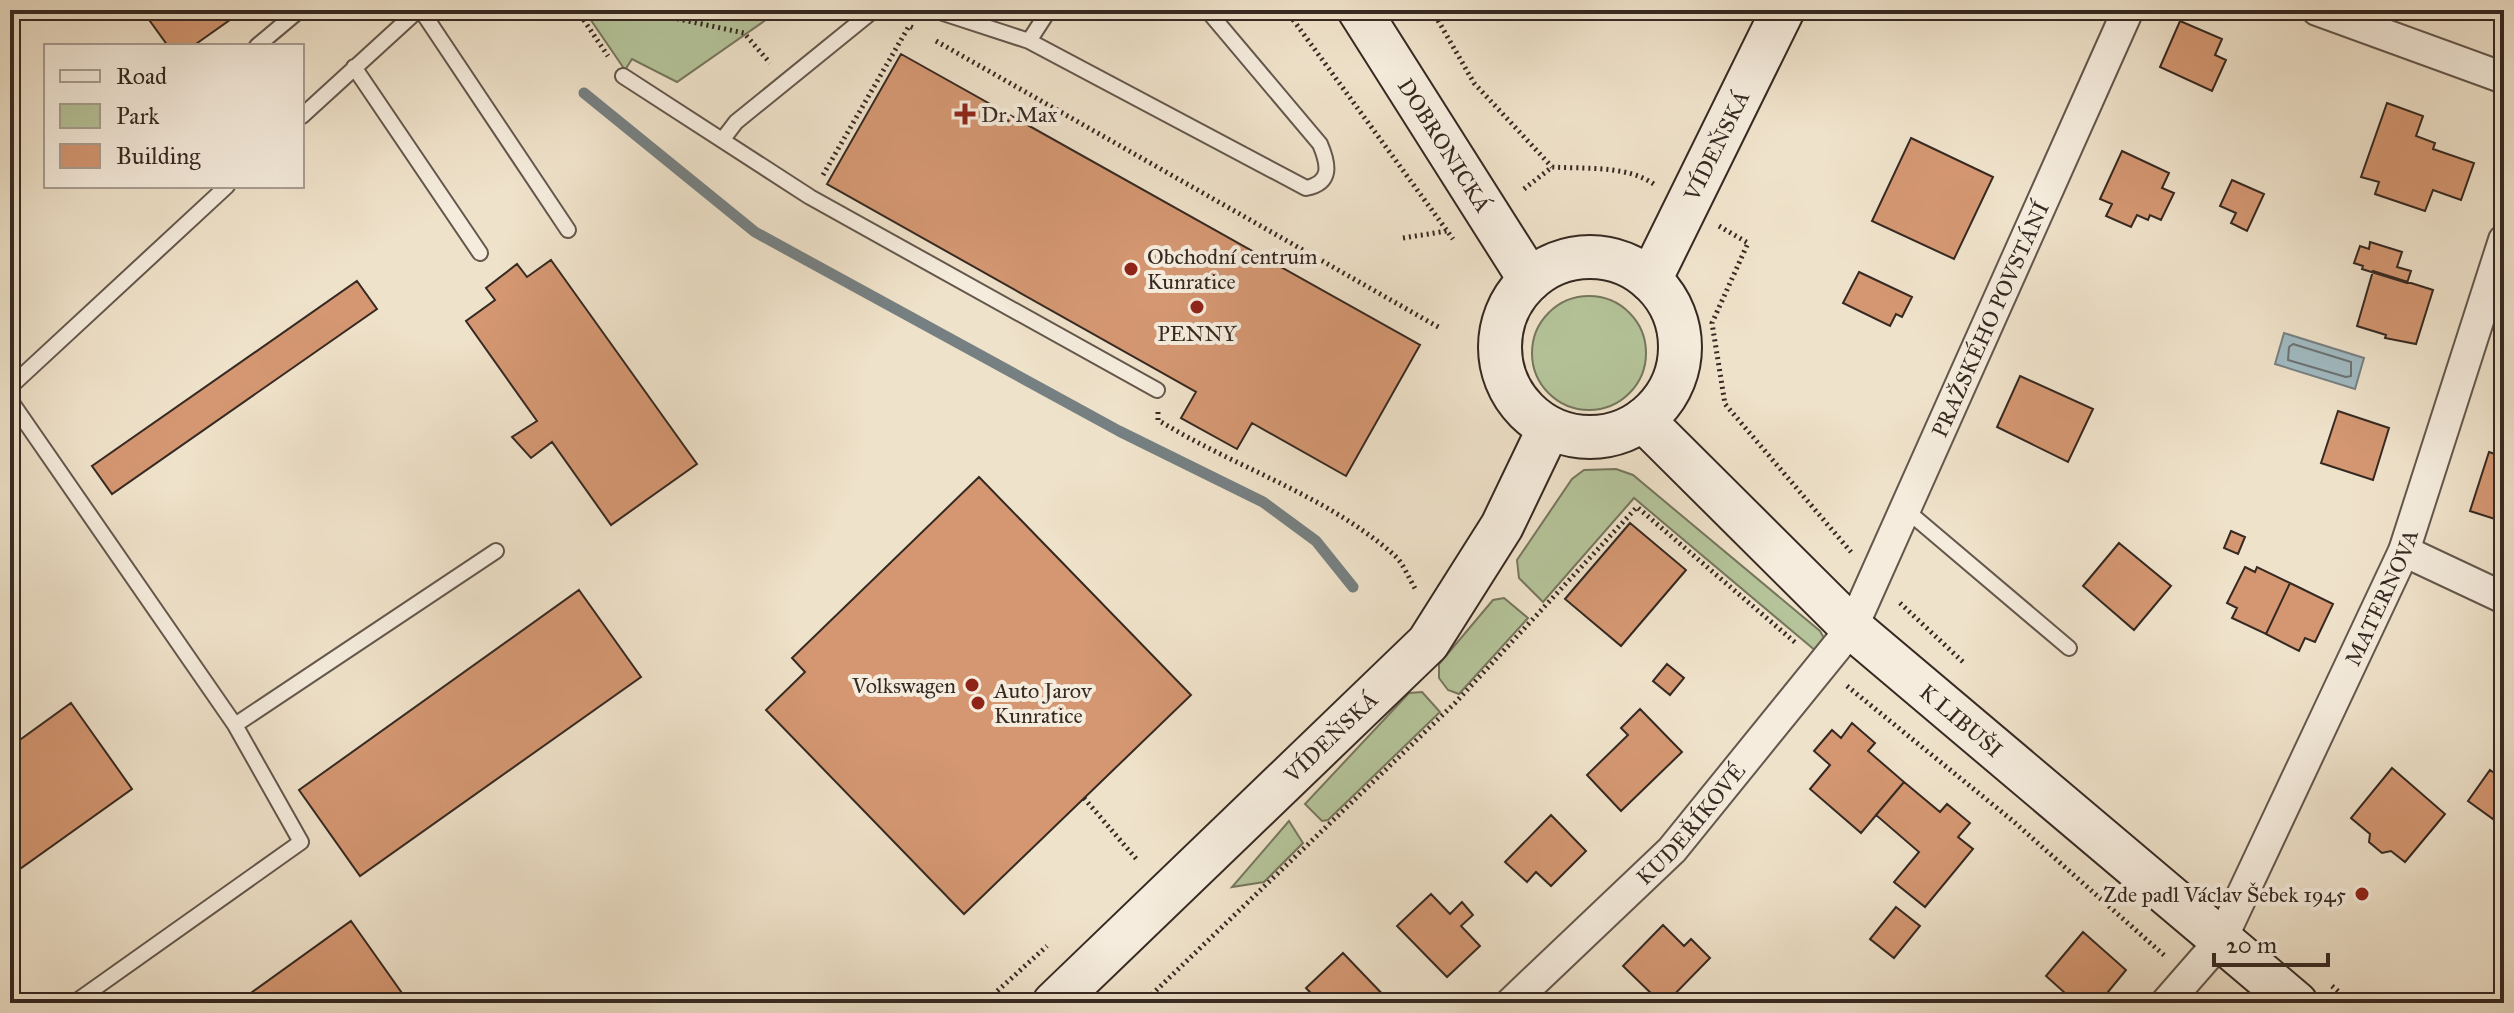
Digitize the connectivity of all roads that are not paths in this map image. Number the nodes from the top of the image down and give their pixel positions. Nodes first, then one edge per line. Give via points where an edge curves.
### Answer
1 (300, 10) edge
2 (420, 10) edge
3 (874, 10) edge
4 (934, 10) edge
5 (1049, 10) edge
6 (1207, 10) edge
7 (1359, 10) edge
8 (1783, 10) edge
9 (2128, 10) edge
10 (2317, 10) edge
11 (1029, 41) junction
12 (259, 44) edge
13 (354, 67) junction
14 (623, 76) road end
15 (2504, 78) edge
16 (304, 114) edge
17 (723, 139) junction
18 (225, 188) edge
19 (568, 230) dead end
20 (2504, 240) edge
21 (480, 253) dead end
22 (1530, 280) junction
23 (1650, 280) junction
24 (10, 387) edge
25 (1157, 390) road end
26 (10, 400) edge
27 (1643, 420) junction
28 (1549, 428) junction
29 (1906, 510) junction
30 (496, 551) dead end
31 (2404, 551) junction
32 (2504, 598) edge
33 (1852, 628) junction
34 (2069, 648) dead end
35 (235, 725) junction
36 (2221, 940) junction
37 (74, 1003) edge
38 (1054, 1003) edge
39 (1511, 1003) edge
40 (2166, 1003) edge
41 (2296, 1003) edge

1 - 12 lane
2 - 13 lane
2 - 19 lane
3 - 17 lane via 736,122
4 - 11 lane
5 - 11 lane
6 - 11 lane via 1320,144 1328,161 1327,176 1319,186 1306,188
7 - 22 main road, DOBRONICKÁ
8 - 23 main road, VÍDEŇSKÁ
9 - 29 street, PRAŽSKÉHO POVSTÁNÍ
10 - 15 street
13 - 16 lane
13 - 21 lane
14 - 17 lane
17 - 25 lane via 810,197
18 - 24 lane
20 - 31 street, MATERNOVA
22 - 23 main road via 1557,263 1588,257 1623,263
22 - 28 main road via 1511,304 1500,345 1504,376 1519,404
23 - 27 main road via 1673,312 1679,359 1664,398
26 - 35 lane
27 - 28 main road via 1611,435 1579,437
27 - 33 main road, K LIBUŠI
28 - 38 main road, VÍDEŇSKÁ via 1502,526 1428,643
29 - 33 street, PRAŽSKÉHO POVSTÁNÍ
29 - 34 lane
30 - 35 lane
31 - 32 street
31 - 36 street, MATERNOVA
33 - 36 main road, K LIBUŠI
33 - 39 street, KUDEŘÍKOVÉ via 1672,850
35 - 37 lane via 301,842
36 - 40 street, MATERNOVA
36 - 41 main road, K LIBUŠI

